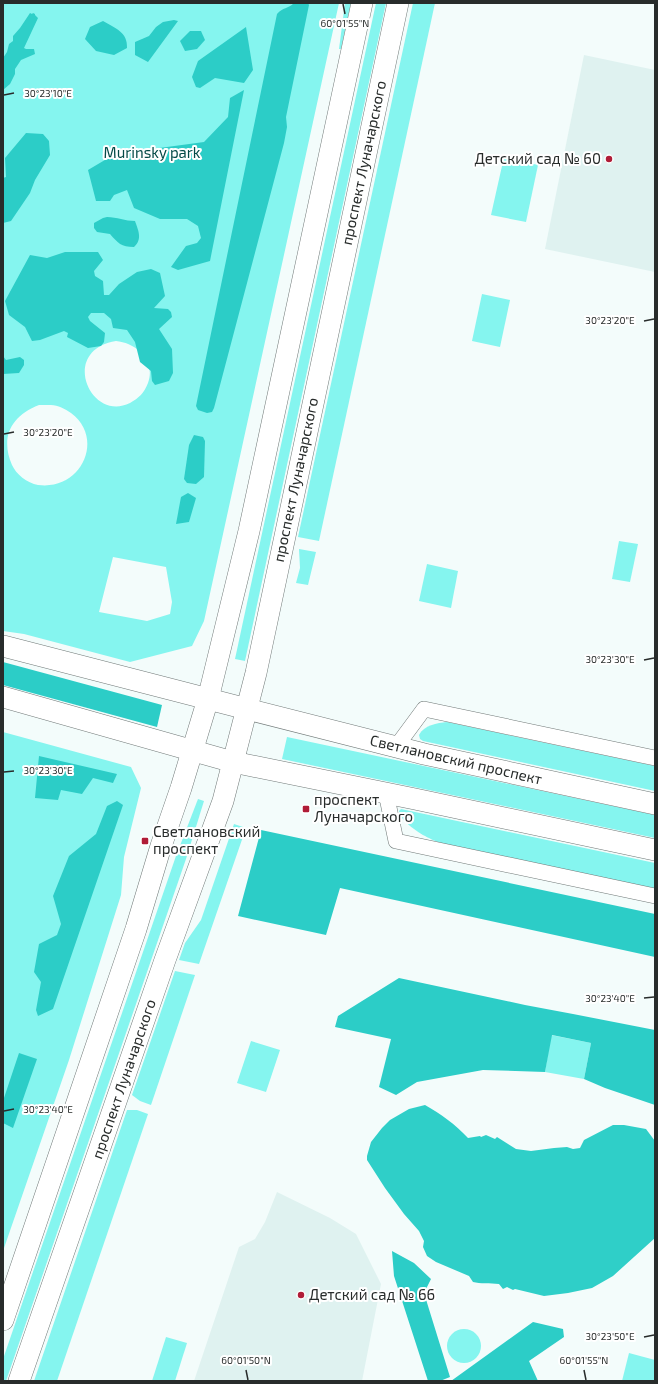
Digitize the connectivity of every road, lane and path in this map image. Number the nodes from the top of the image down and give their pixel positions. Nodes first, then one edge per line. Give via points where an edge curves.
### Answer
1 (362, 3) edge
2 (398, 3) edge
3 (3, 646) edge
4 (3, 697) edge
5 (208, 699) junction
6 (248, 709) junction
7 (396, 747) junction
8 (192, 750) junction
9 (655, 758) edge
10 (233, 762) junction
11 (386, 793) junction
12 (655, 804) edge
13 (655, 850) edge
14 (655, 896) edge
15 (3, 1320) edge
16 (20, 1381) edge

1 - 5 main road via 249,531
2 - 6 main road, проспект Луначарского
3 - 5 main road, Светлановский проспект
4 - 8 main road
5 - 6 main road, Светлановский проспект
5 - 8 main road
6 - 7 main road, Светлановский проспект
6 - 10 main road, проспект Луначарского
7 - 9 street via 424,709
7 - 12 main road, Светлановский проспект
8 - 10 main road
8 - 15 main road via 136,929
10 - 11 main road
10 - 16 main road, проспект Луначарского via 223,802 162,967
11 - 13 main road
11 - 14 street via 396,841

